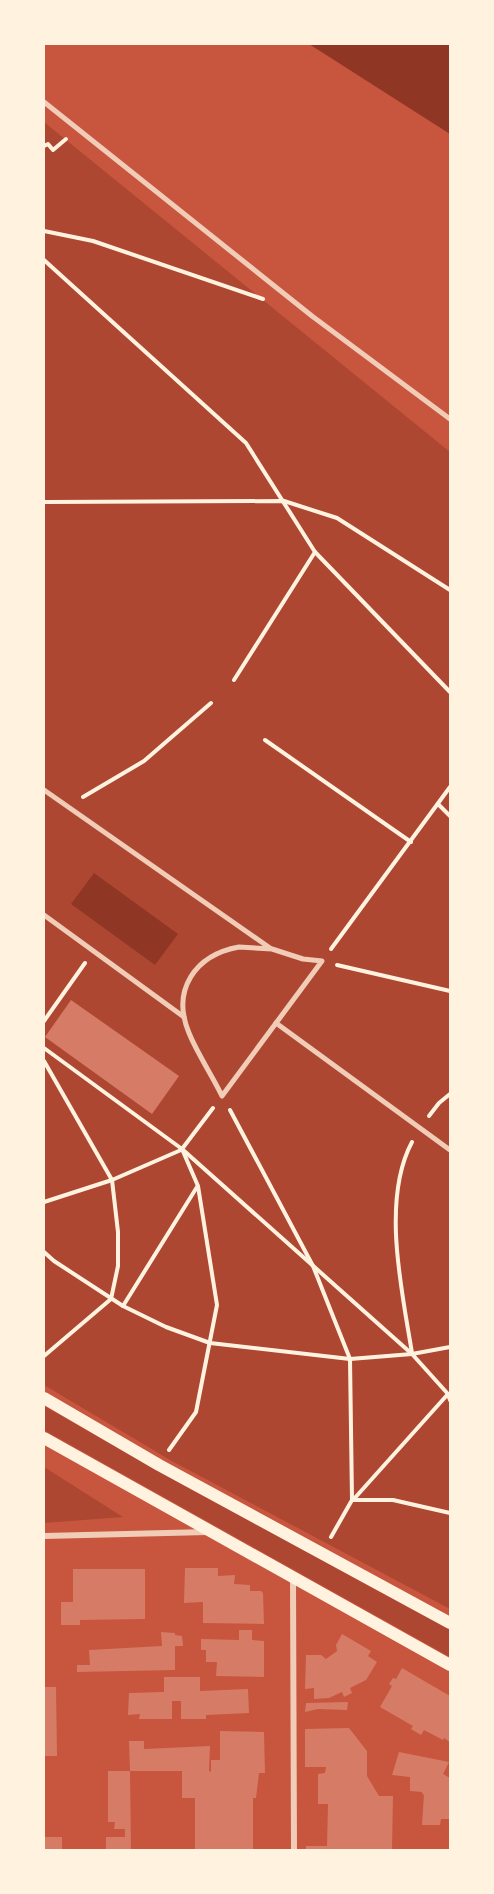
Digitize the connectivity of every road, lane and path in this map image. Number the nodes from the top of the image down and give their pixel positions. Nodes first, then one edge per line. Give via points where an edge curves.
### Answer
1 (44, 102) edge
2 (44, 231) edge
3 (44, 260) edge
4 (268, 301) dead end
5 (450, 419) edge
6 (284, 501) junction
7 (44, 502) edge
8 (315, 552) junction
9 (450, 590) edge
10 (234, 680) dead end
11 (450, 692) edge
12 (211, 703) dead end
13 (265, 740) dead end
14 (450, 788) edge
15 (44, 790) edge
16 (438, 804) junction
17 (67, 807) junction
18 (450, 816) edge
19 (411, 842) junction
20 (44, 915) edge
21 (272, 949) junction
22 (92, 951) junction
23 (322, 961) junction
24 (450, 991) edge
25 (184, 1017) junction
26 (44, 1021) edge
27 (276, 1023) junction
28 (44, 1048) edge
29 (44, 1060) edge
30 (450, 1094) edge
31 (222, 1096) junction
32 (419, 1128) junction
33 (182, 1149) junction
34 (450, 1150) edge
35 (112, 1180) junction
36 (198, 1186) junction
37 (44, 1202) edge
38 (44, 1252) edge
39 (313, 1266) junction
40 (111, 1299) junction
41 (123, 1306) junction
42 (210, 1342) junction
43 (450, 1347) edge
44 (412, 1354) junction
45 (44, 1356) edge
46 (350, 1359) junction
47 (448, 1394) junction
48 (44, 1398) edge
49 (450, 1400) edge
50 (44, 1438) edge
51 (159, 1465) junction
52 (352, 1500) junction
53 (450, 1513) edge
54 (209, 1532) junction
55 (44, 1536) edge
56 (322, 1554) junction
57 (293, 1578) junction
58 (450, 1623) edge
59 (450, 1665) edge
60 (294, 1851) edge

1 - 5 street via 312,316
2 - 4 path via 93,241
3 - 6 path via 246,443
6 - 7 path
6 - 8 path
6 - 9 path via 337,518
8 - 10 path
8 - 11 path
12 - 17 path via 144,761
13 - 19 path
14 - 16 path
15 - 17 street
16 - 18 path
16 - 19 path
17 - 21 street
19 - 23 path
20 - 22 street
21 - 23 street
21 - 25 street via 238,947 208,957 188,982
22 - 25 street
22 - 26 path
23 - 24 path
23 - 27 street
25 - 31 street
27 - 31 street
27 - 32 street
28 - 33 path
29 - 35 path
30 - 32 path
31 - 33 path
31 - 39 path
32 - 34 street
32 - 44 path via 399,1175 396,1217 401,1286
33 - 35 path
33 - 36 path
33 - 39 path
35 - 37 path
35 - 40 path via 118,1266
36 - 41 path
36 - 42 path via 217,1305
38 - 40 path
39 - 44 path
39 - 46 path
40 - 41 path
40 - 45 path
41 - 42 path
42 - 46 path
42 - 51 path via 196,1412
43 - 44 path
44 - 46 path
44 - 47 path
46 - 52 path
47 - 49 path
47 - 52 path
48 - 51 main road
50 - 54 main road
51 - 56 main road
52 - 53 path via 393,1500
52 - 56 path
54 - 55 street
54 - 57 main road
56 - 58 main road
57 - 59 main road
57 - 60 street

